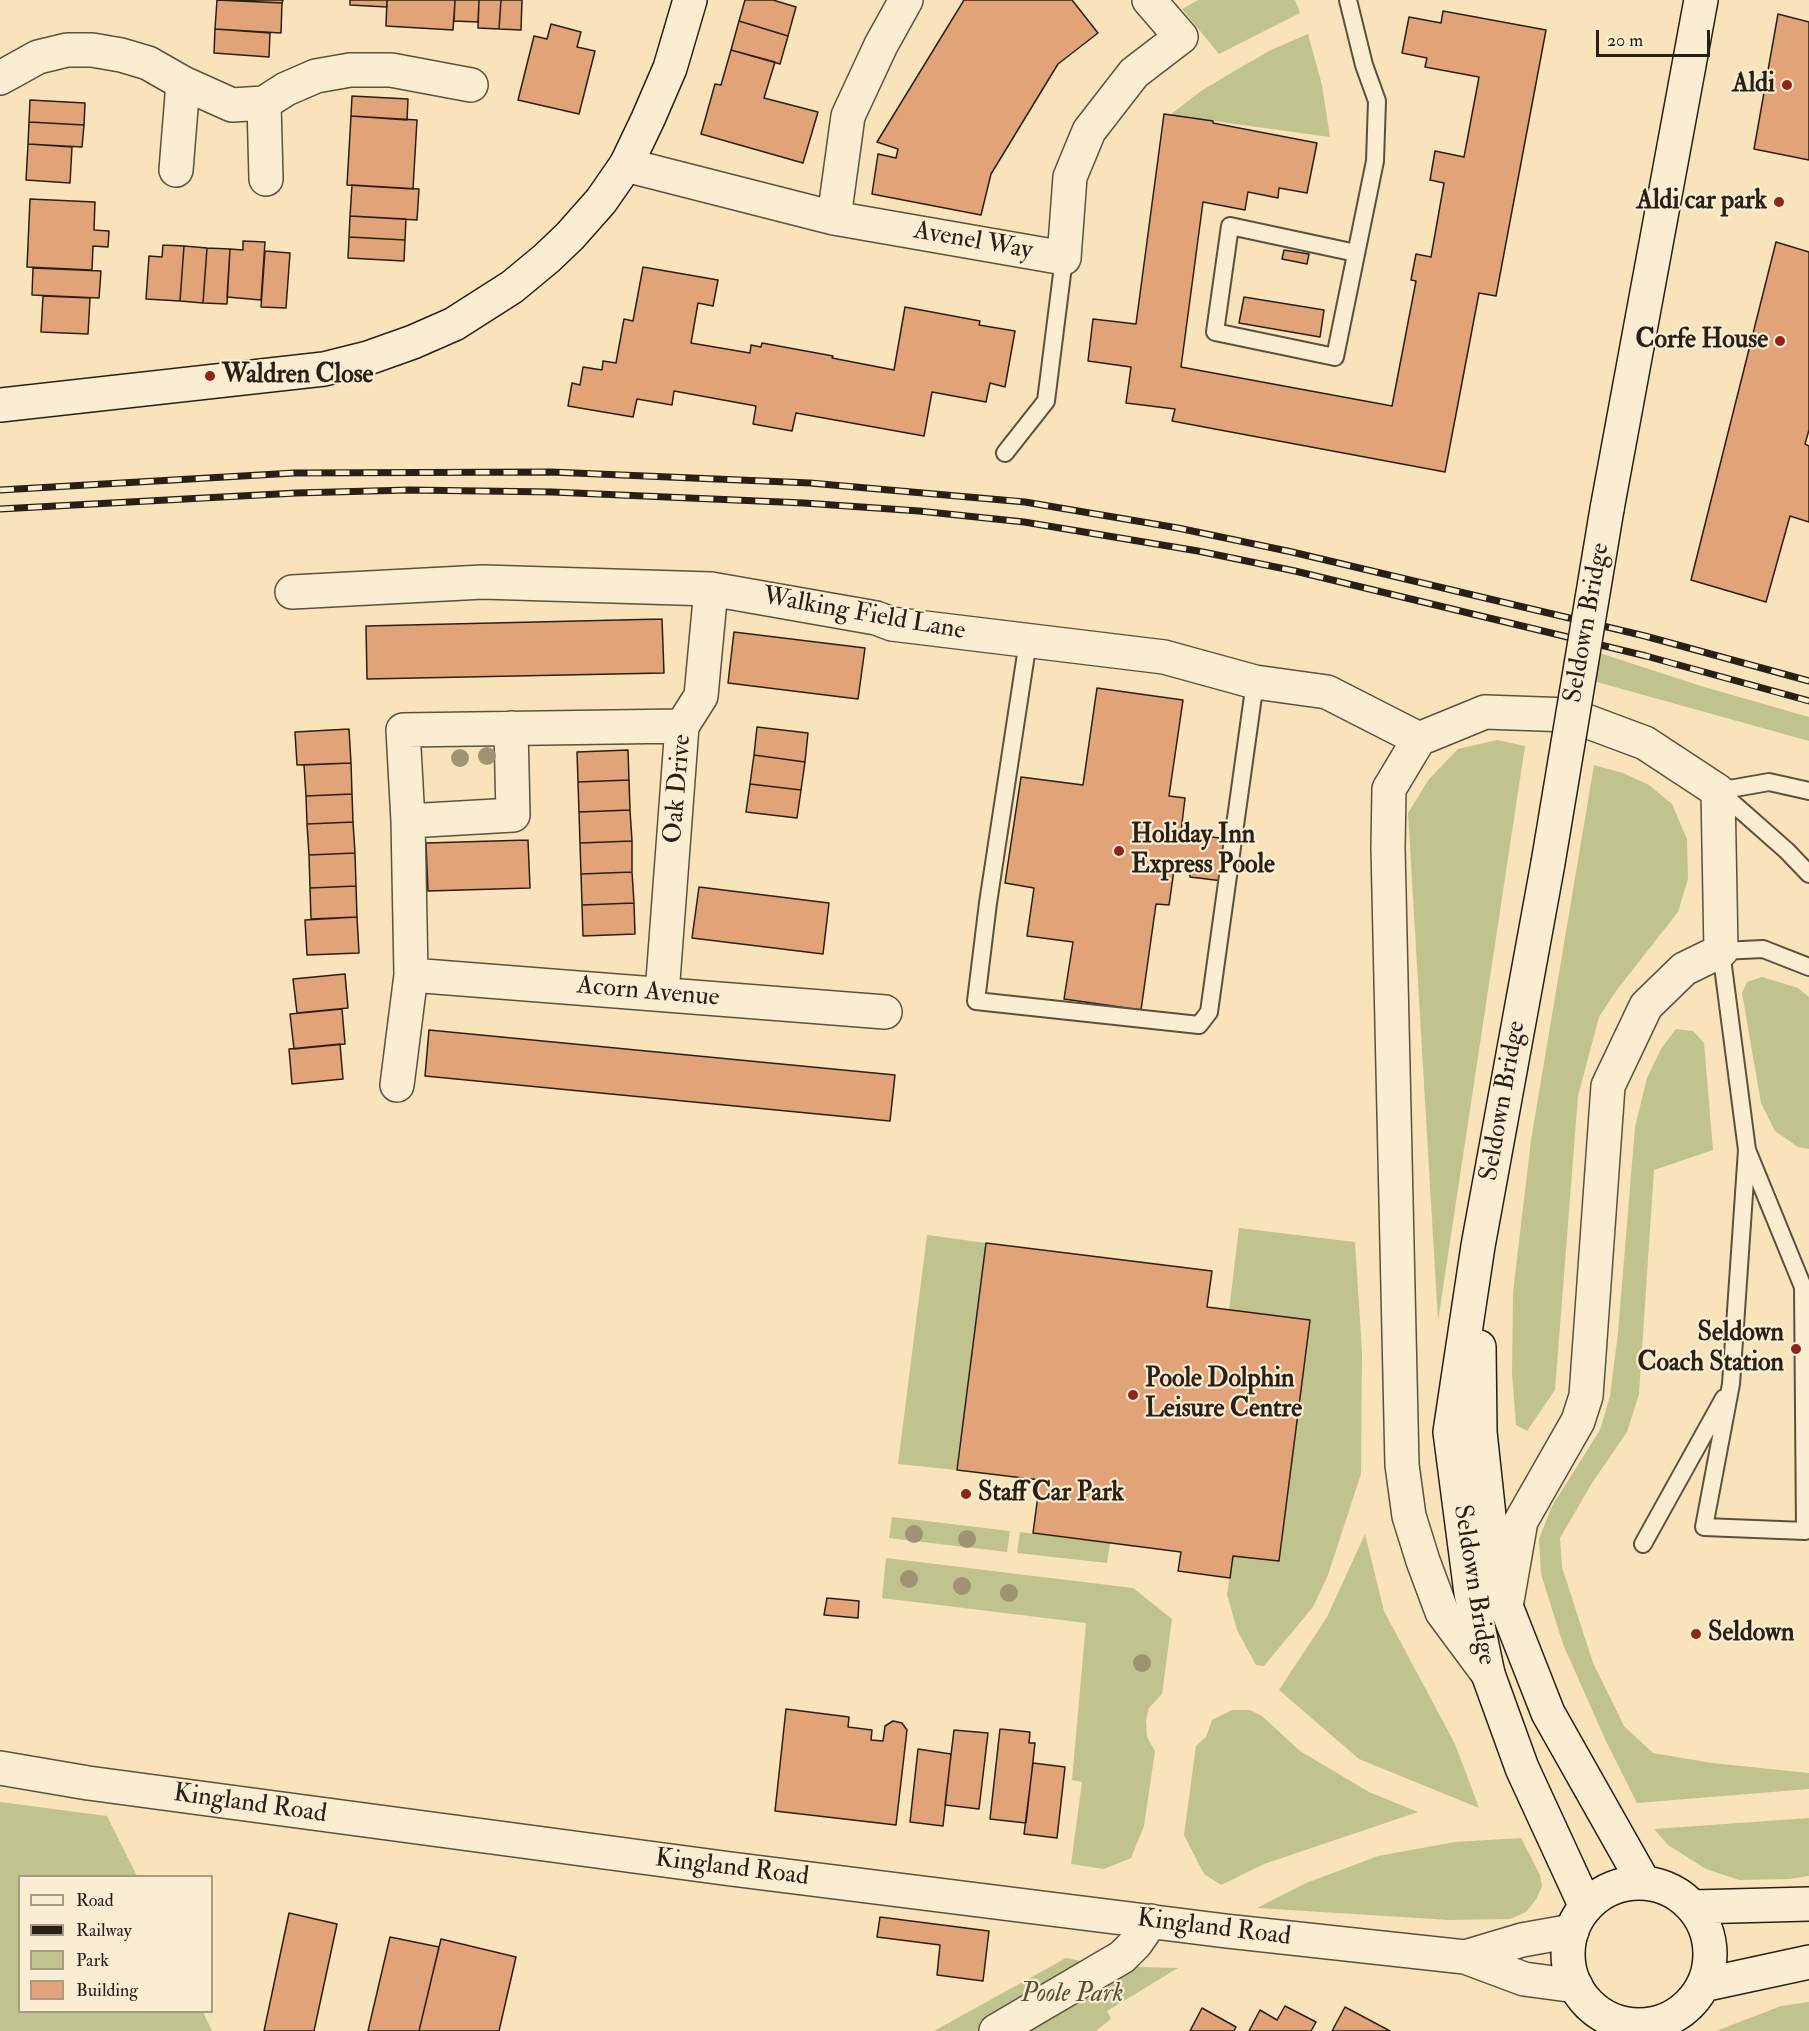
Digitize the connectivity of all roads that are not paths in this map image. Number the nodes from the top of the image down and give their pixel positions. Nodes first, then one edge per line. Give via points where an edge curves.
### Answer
1 (690, 0) edge
2 (906, 0) edge
3 (1149, 0) edge
4 (1348, 0) edge
5 (1701, 0) edge
6 (0, 78) edge
7 (183, 83) junction
8 (471, 85) dead end
9 (264, 102) junction
10 (626, 165) junction
11 (176, 170) dead end
12 (266, 179) dead end
13 (834, 218) junction
14 (1356, 253) junction
15 (1064, 258) junction
16 (0, 405) edge
17 (1005, 453) dead end
18 (711, 589) junction
19 (292, 592) dead end
20 (1028, 641) junction
21 (1255, 682) junction
22 (682, 726) junction
23 (511, 728) junction
24 (1419, 739) junction
25 (1718, 791) junction
26 (1809, 791) edge
27 (408, 821) junction
28 (1809, 874) edge
29 (1721, 951) junction
30 (1809, 967) edge
31 (411, 975) junction
32 (662, 994) junction
33 (885, 1012) dead end
34 (397, 1085) dead end
35 (1748, 1150) junction
36 (1478, 1246) junction
37 (1731, 1384) junction
38 (1643, 1544) dead end
39 (1506, 1606) junction
40 (1488, 1674) junction
41 (0, 1768) edge
42 (1644, 1883) junction
43 (1809, 1904) edge
44 (1693, 1907) junction
45 (1579, 1919) junction
46 (1151, 1921) junction
47 (1465, 1957) junction
48 (1809, 1962) edge
49 (1703, 1985) junction
50 (1576, 1986) junction
51 (1604, 2023) edge
52 (996, 2031) edge

1 - 10 street via 670,68
2 - 13 street via 848,116
3 - 15 street, Avenel Way via 1180,37 1134,73 1089,131 1070,177
4 - 14 lane via 1377,101 1375,161
5 - 36 street, Seldown Bridge, bridge
6 - 7 street via 38,57 67,50 92,50 148,63
7 - 9 street via 232,105
7 - 11 street
8 - 9 street via 391,70 350,70 316,76
9 - 12 street
10 - 13 street, Avenel Way
10 - 16 street via 570,236 513,287 462,319 413,342 324,369
13 - 15 street, Avenel Way
14 - 14 lane via 1335,357 1215,332 1230,226
15 - 17 lane via 1046,401
18 - 19 street, Walking Field Lane via 483,582
18 - 20 street, Walking Field Lane via 892,624
18 - 22 street, Oak Drive via 701,696
20 - 21 street, Walking Field Lane via 1164,657
20 - 21 lane via 976,1001 1199,1025 1209,1012
21 - 24 street, Walking Field Lane via 1327,692
22 - 23 street
22 - 32 street, Oak Drive
23 - 27 street via 513,815
23 - 27 street via 403,730
24 - 25 street via 1485,712 1570,715 1645,743
24 - 40 street via 1389,789 1402,1465 1409,1516 1442,1612
25 - 26 lane via 1769,782
25 - 28 lane
25 - 29 street
27 - 31 street
29 - 30 lane via 1763,949
29 - 35 lane
29 - 39 street via 1684,969 1646,1006 1608,1086 1586,1396 1578,1421 1521,1521
31 - 32 street, Acorn Avenue
31 - 34 street
32 - 33 street, Acorn Avenue
35 - 37 lane
35 - 37 lane via 1803,1287 1805,1531 1704,1527
36 - 39 street, Seldown Bridge via 1480,1432 1489,1516
36 - 40 street, Seldown Bridge via 1450,1432 1471,1593
37 - 38 lane
39 - 42 street, Seldown Bridge via 1548,1713
40 - 45 street, Seldown Bridge
41 - 46 street, Kingland Road via 99,1785 720,1868
42 - 44 street via 1671,1890
42 - 45 street via 1618,1886 1596,1898
43 - 44 street
44 - 49 street via 1702,1920 1711,1952
45 - 47 street, Kingland Road
45 - 50 street via 1569,1958
46 - 47 street, Kingland Road
46 - 52 street via 1122,1957
47 - 50 street, Kingland Road via 1524,1979
48 - 49 street
49 - 51 street via 1686,2007 1664,2020 1642,2025
50 - 51 street

